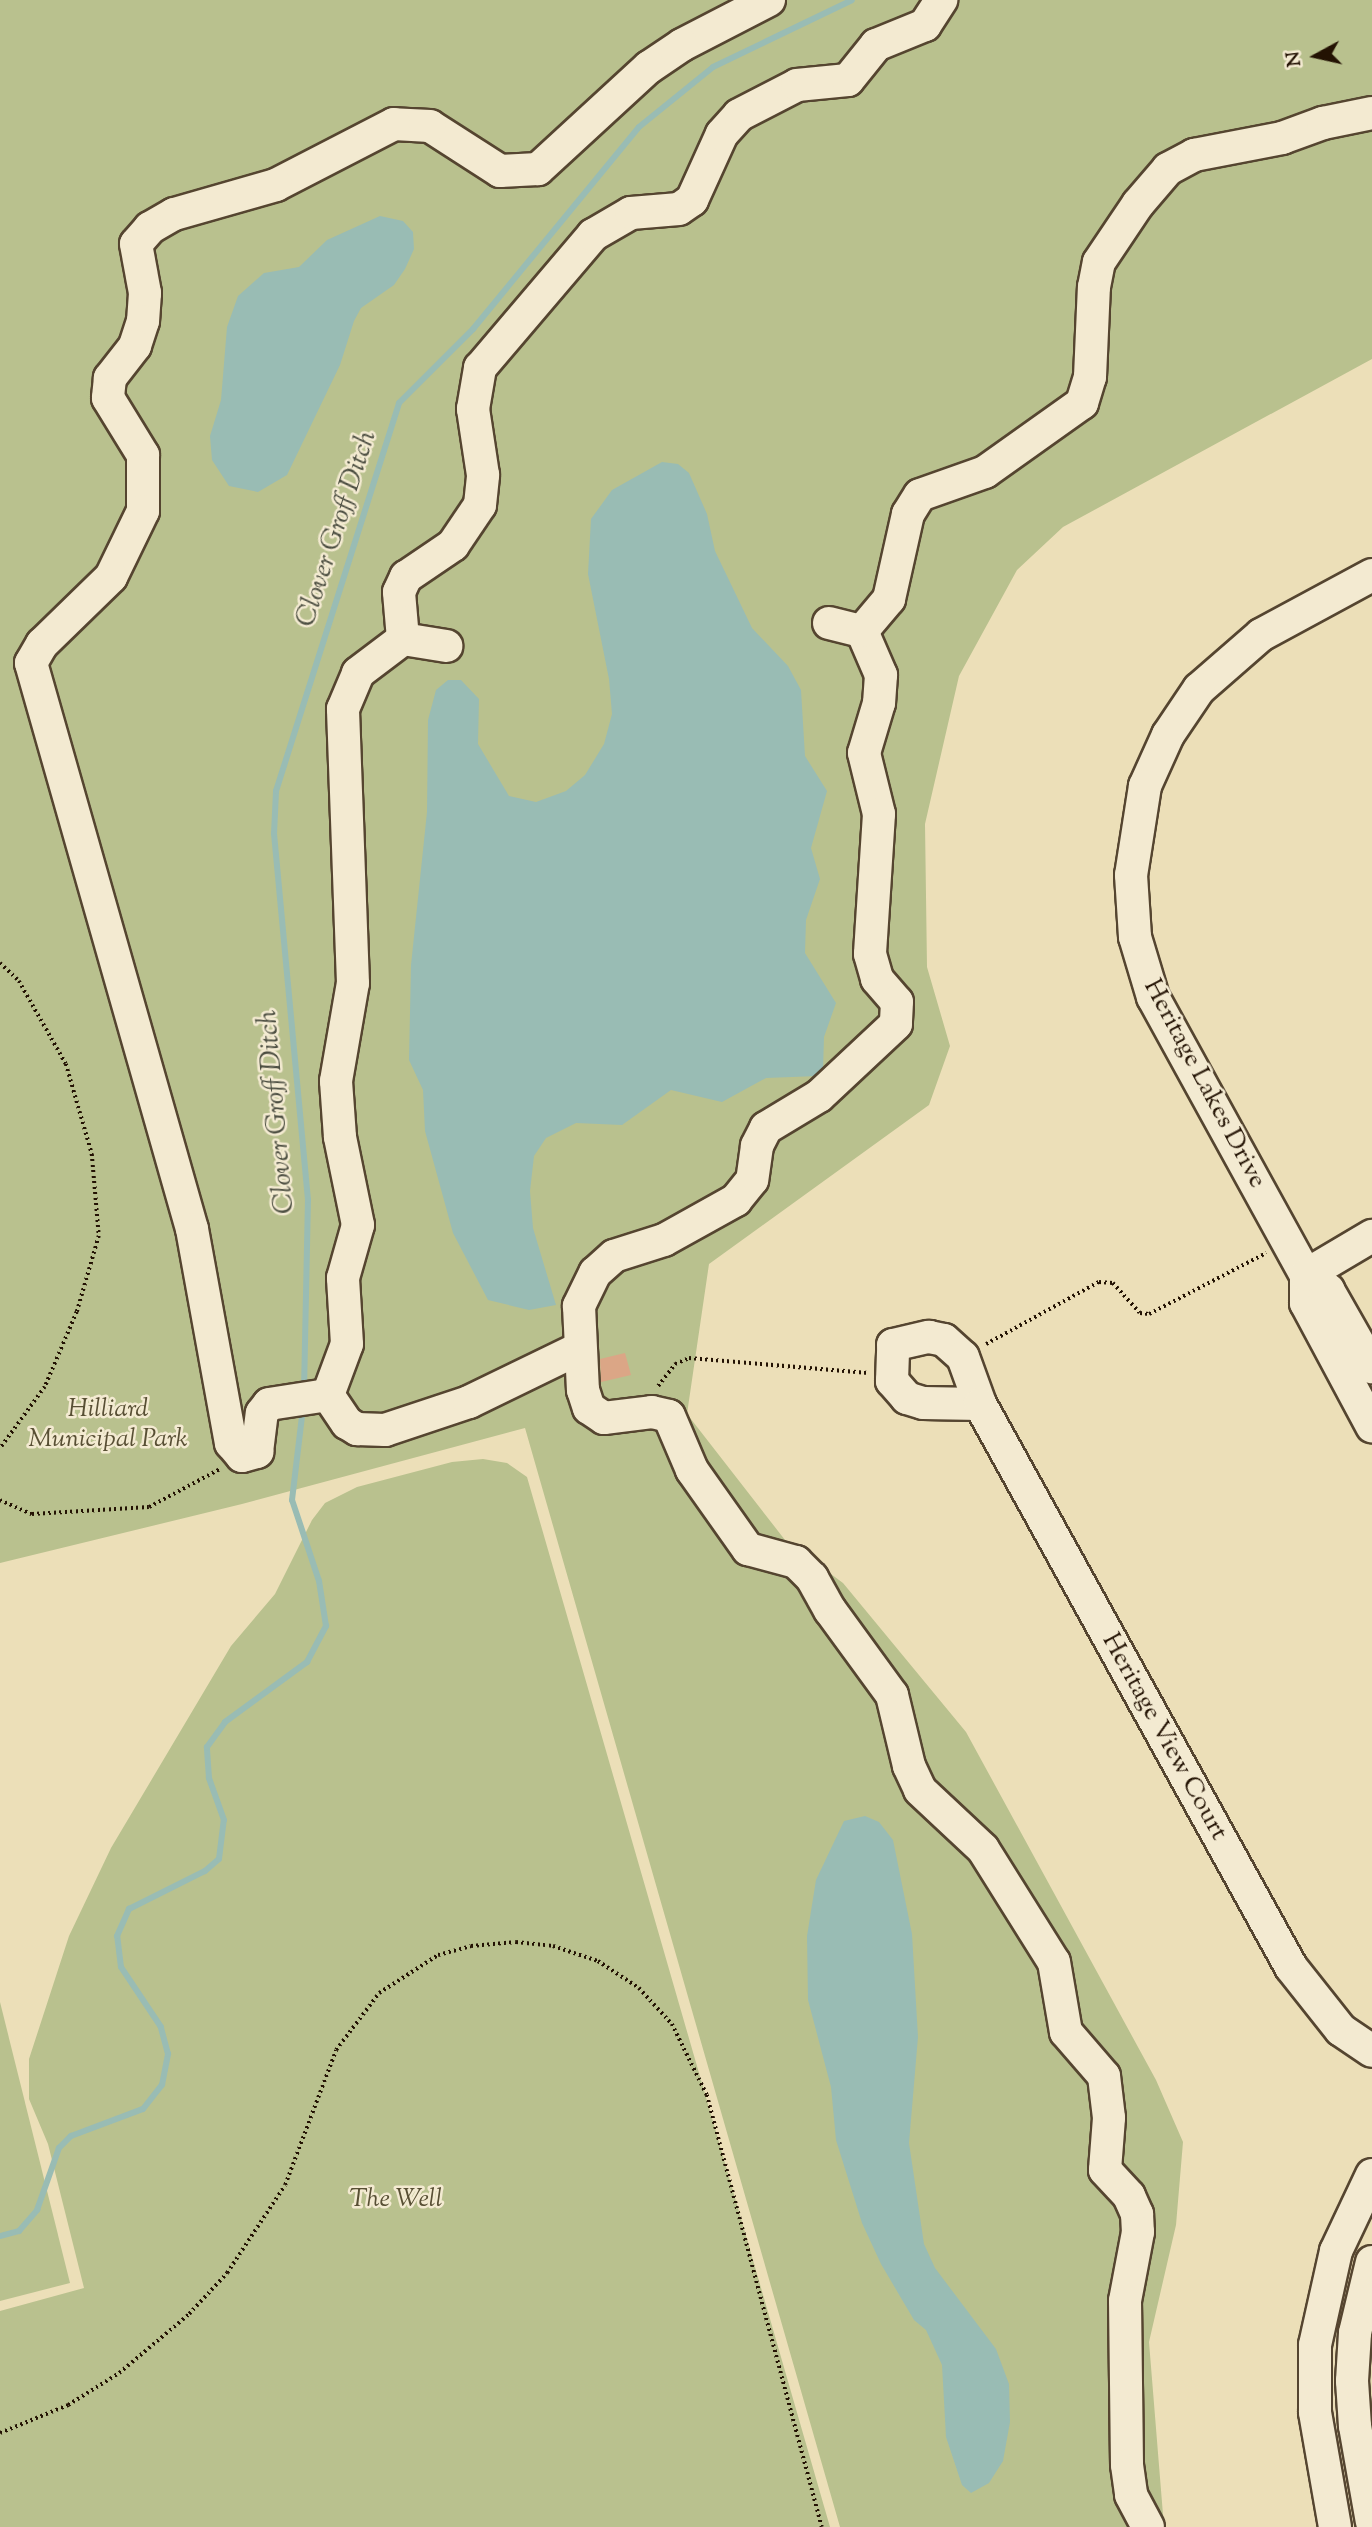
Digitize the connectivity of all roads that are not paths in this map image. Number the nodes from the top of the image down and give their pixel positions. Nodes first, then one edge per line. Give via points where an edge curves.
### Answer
1 (769, 0) edge
2 (941, 0) edge
3 (1372, 113) edge
4 (1372, 575) edge
5 (829, 623) dead end
6 (862, 631) junction
7 (403, 639) junction
8 (446, 646) dead end
9 (1372, 1236) edge
10 (1306, 1275) junction
11 (578, 1349) junction
12 (1372, 1367) edge
13 (311, 1397) junction
14 (980, 1404) junction
15 (1372, 1426) edge
16 (1372, 2051) edge
17 (1372, 2175) edge
18 (1372, 2262) edge
19 (1372, 2522) edge
20 (1148, 2527) edge
21 (1335, 2527) edge

1 - 13 street via 649,67 538,170 500,171 430,126 394,124 276,186 174,214 130,242 145,293 143,321 135,346 110,378 108,398 142,455 143,511 111,577 42,644 31,663 192,1229 234,1452 243,1456 257,1452 262,1413 269,1404
2 - 7 street via 925,25 876,46 848,80 797,85 739,115 722,134 687,205 631,213 578,249 480,368 473,409 483,475 480,505 460,537 402,584
3 - 6 street via 1323,122 1282,138 1194,155 1179,160 1161,176 1099,262 1090,377 1082,402 985,472 920,495 908,514 889,599
4 - 10 street, Heritage Lakes Drive via 1261,635 1199,689 1155,762 1134,843 1131,910 1153,997
5 - 6 street
6 - 11 street via 873,650 882,685 864,753 879,814 870,954 877,979 897,1002 896,1024 819,1096 766,1128 757,1146 752,1180 736,1200 664,1240 624,1251 604,1263 581,1295
7 - 8 street
7 - 13 street via 358,673 343,709 354,983 336,1082 340,1137 358,1225 344,1278 349,1335
9 - 10 street
10 - 12 street, Heritage Lakes Drive via 1328,1290
10 - 15 street, Heritage Lakes Drive via 1306,1303
11 - 13 street via 469,1402 385,1430 357,1429
11 - 20 street via 589,1408 604,1418 669,1416 692,1470 748,1549 796,1562 812,1578 892,1695 914,1780 983,1849 1054,1962 1066,2032 1104,2076 1109,2118 1105,2170 1129,2196 1137,2214 1125,2301 1127,2465 1131,2495
14 - 14 street, Heritage View Court via 923,1403 907,1398 892,1381 893,1345 909,1339 944,1340 962,1357
14 - 16 street, Heritage View Court via 1292,1967 1341,2030
17 - 21 street via 1336,2251 1315,2345 1315,2412
18 - 19 street via 1355,2333 1352,2381

